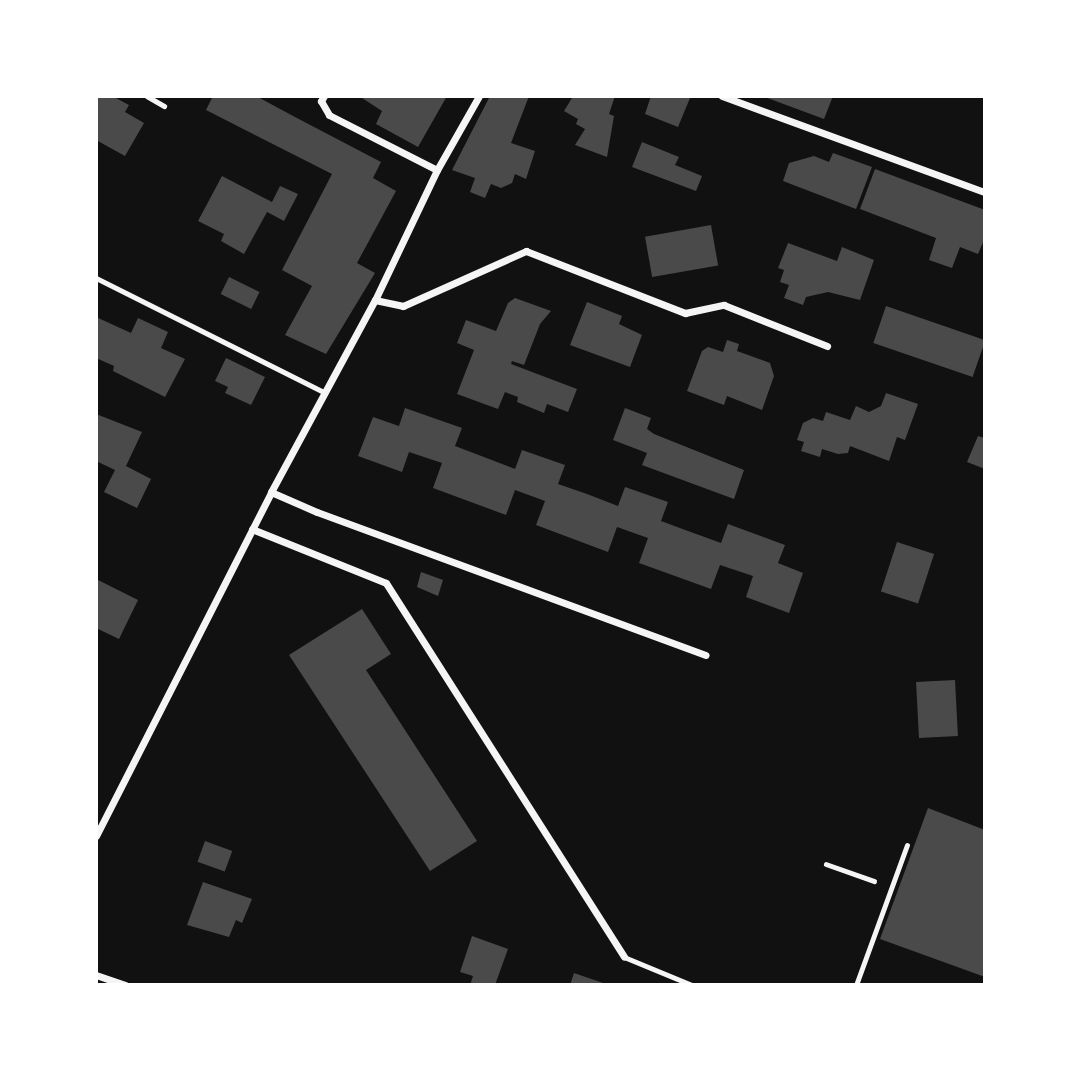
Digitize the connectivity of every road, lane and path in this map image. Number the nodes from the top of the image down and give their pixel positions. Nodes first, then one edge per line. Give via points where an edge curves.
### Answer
1 (147, 96) edge
2 (324, 96) edge
3 (479, 96) edge
4 (722, 96) edge
5 (164, 106) dead end
6 (437, 170) junction
7 (985, 192) edge
8 (96, 278) edge
9 (375, 300) junction
10 (827, 346) dead end
11 (324, 392) junction
12 (271, 492) junction
13 (252, 529) junction
14 (705, 655) dead end
15 (96, 836) edge
16 (907, 845) dead end
17 (826, 864) dead end
18 (887, 885) dead end
19 (624, 957) joint
20 (96, 975) edge
21 (125, 985) edge
22 (692, 985) edge
23 (856, 985) edge

1 - 5 path
2 - 6 street via 321,101 329,115
3 - 6 street
4 - 7 street
6 - 9 street
8 - 11 lane
9 - 10 street via 403,306 526,251 685,313 724,305
9 - 11 street
11 - 12 street
12 - 13 street
12 - 14 street
13 - 15 street
13 - 19 street via 386,583
16 - 23 lane
17 - 18 path
19 - 22 lane
20 - 21 street

